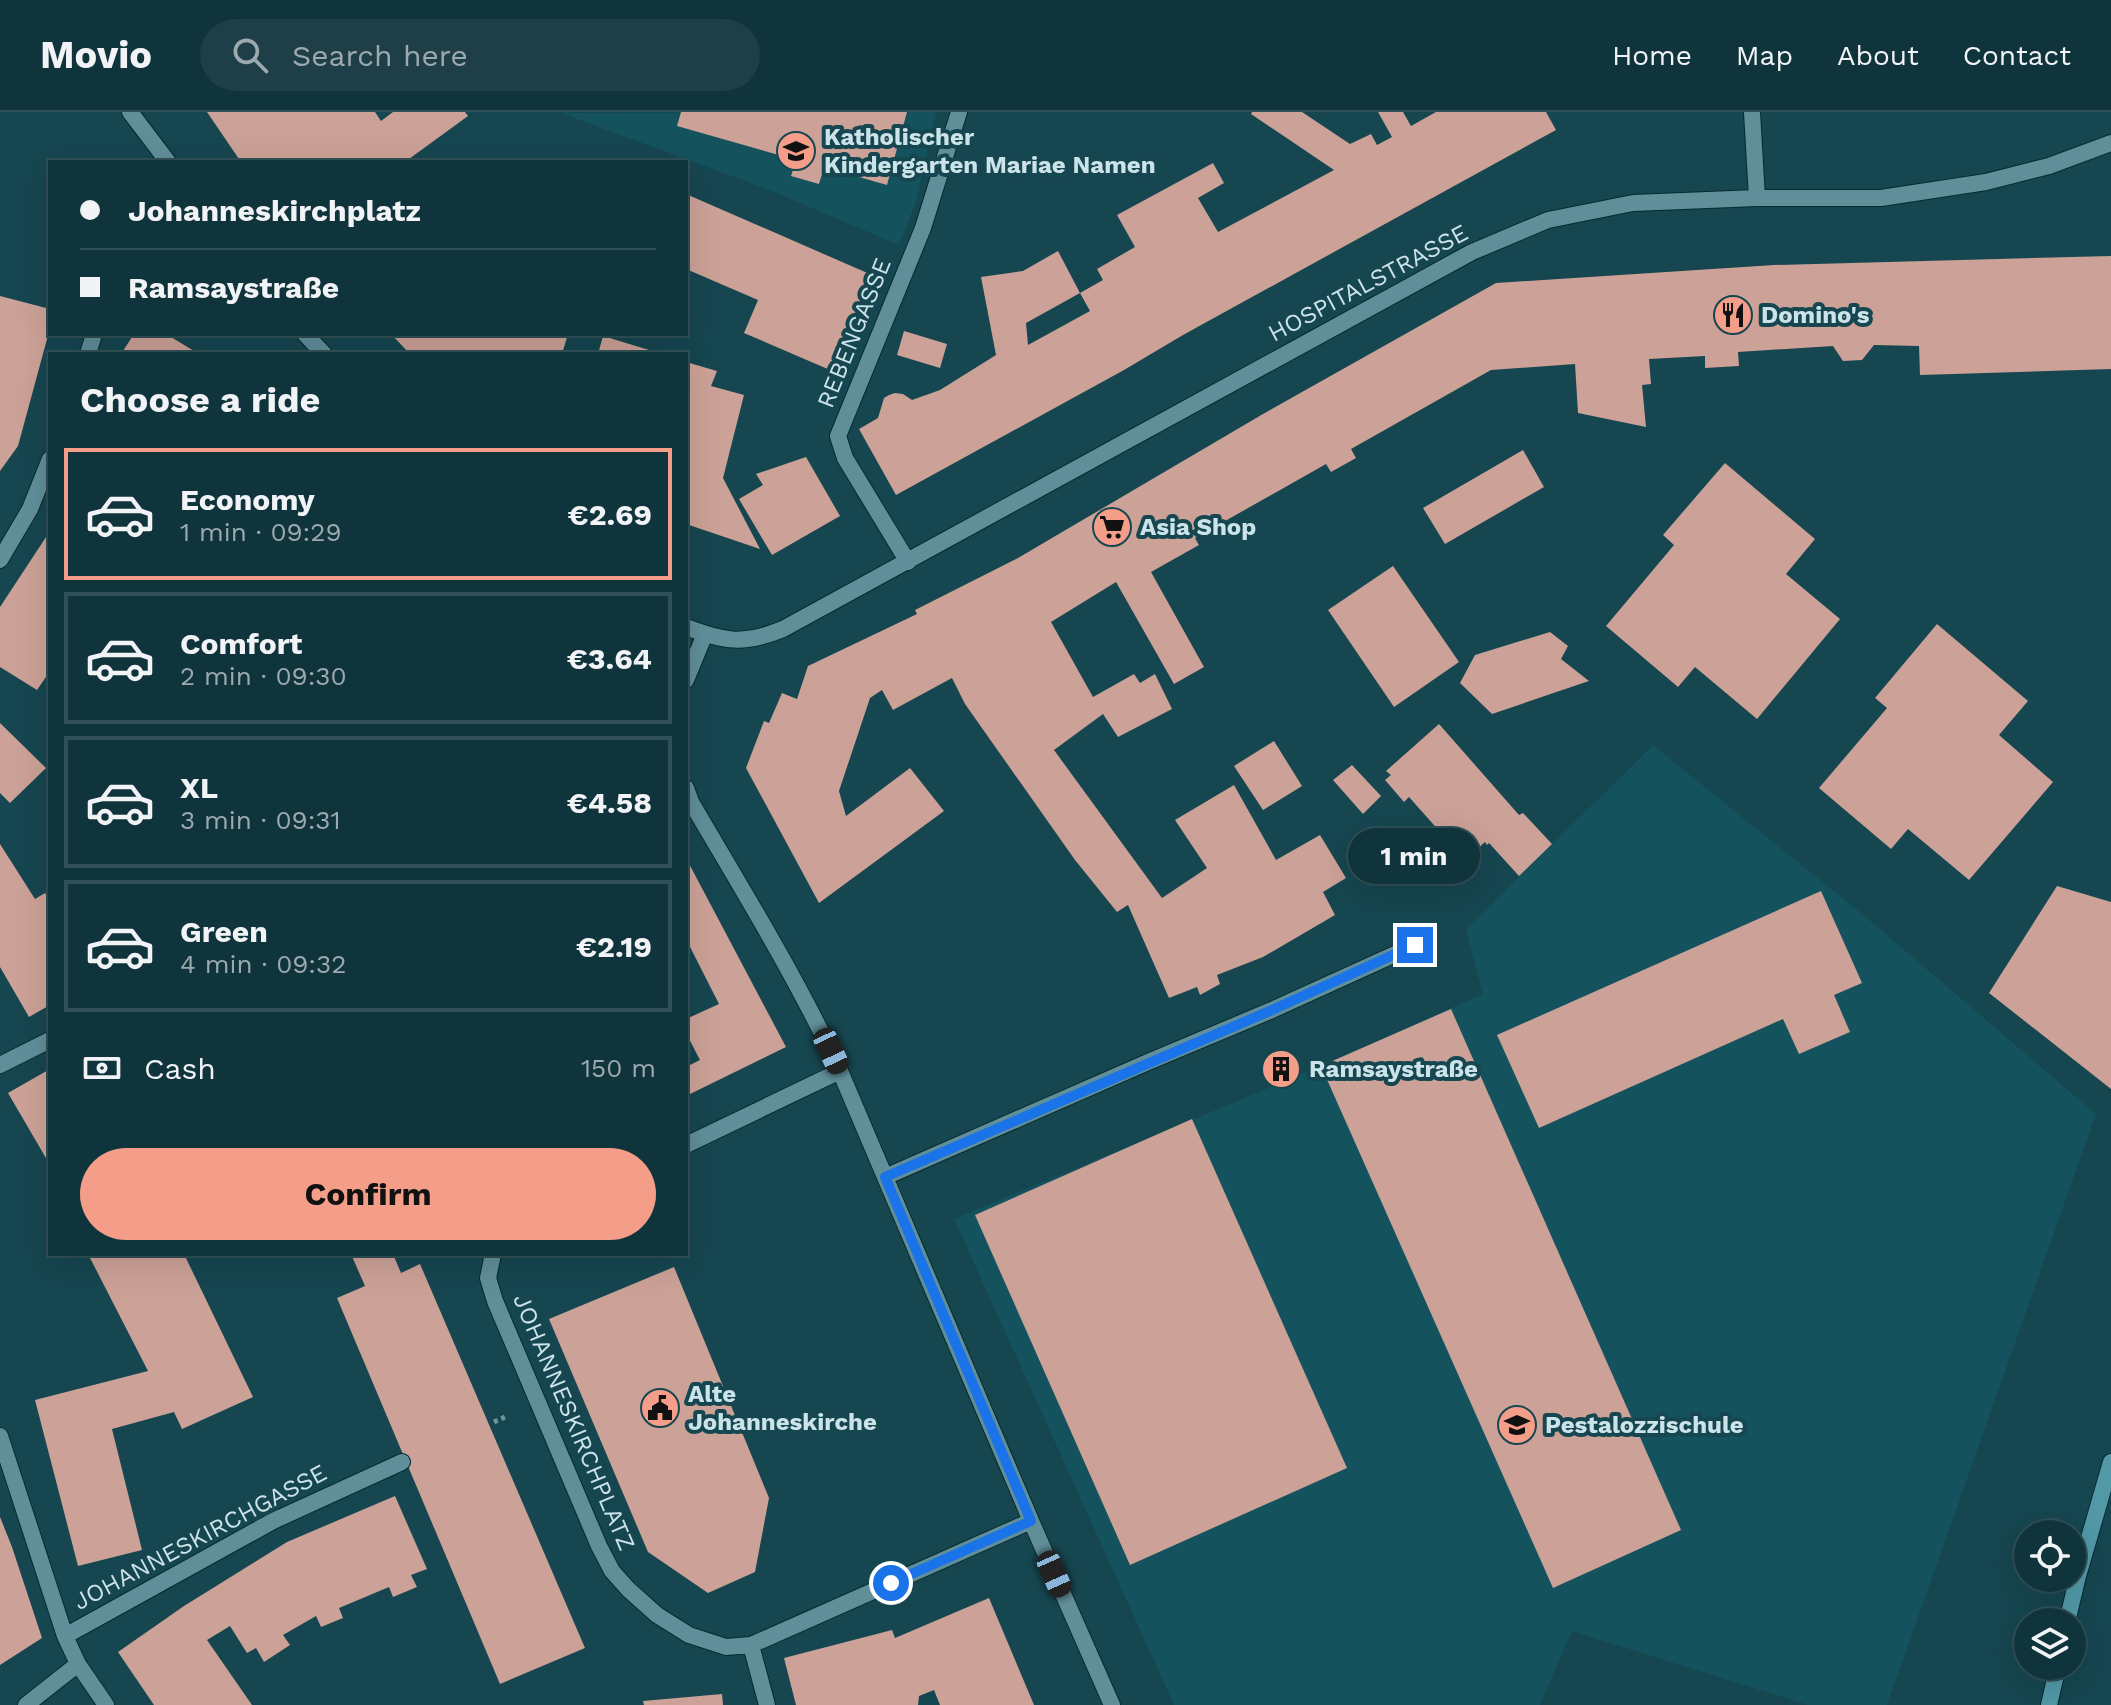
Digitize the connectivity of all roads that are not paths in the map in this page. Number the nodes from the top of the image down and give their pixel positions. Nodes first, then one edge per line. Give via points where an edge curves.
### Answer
1 (130, 112) edge
2 (959, 112) edge
3 (1752, 112) edge
4 (2111, 143) edge
5 (154, 154) edge
6 (1757, 198) junction
7 (307, 336) edge
8 (322, 352) edge
9 (48, 464) edge
10 (0, 560) edge
11 (908, 562) junction
12 (688, 628) edge
13 (705, 634) junction
14 (688, 675) edge
15 (688, 794) edge
16 (1415, 945) dead end
17 (48, 1041) edge
18 (0, 1064) edge
19 (840, 1071) junction
20 (688, 1144) edge
21 (885, 1177) junction
22 (493, 1256) edge
23 (0, 1436) edge
24 (402, 1462) dead end
25 (2111, 1462) edge
26 (1031, 1521) junction
27 (2070, 1608) edge
28 (65, 1636) junction
29 (751, 1645) junction
30 (78, 1664) junction
31 (2055, 1680) edge
32 (26, 1705) edge
33 (106, 1705) edge
34 (767, 1705) edge
35 (1112, 1705) edge
36 (2049, 1705) edge

1 - 5 street
2 - 11 street, REBENGASSE via 923,228 838,436 845,458
3 - 6 street
4 - 6 street, HOSPITALSTRASSE via 2049,166 1959,187 1881,198
6 - 11 street, HOSPITALSTRASSE via 1633,203 1548,220 1472,252
7 - 8 street
9 - 10 street via 30,509
11 - 13 street, HOSPITALSTRASSE via 764,636 734,641
12 - 13 street, HOSPITALSTRASSE
13 - 14 street
15 - 19 street
16 - 21 street
17 - 18 street
19 - 20 street
19 - 21 street
21 - 26 street
22 - 29 street, JOHANNESKIRCHPLATZ via 488,1278 495,1301 612,1571 657,1615 689,1635 726,1647
23 - 28 street
24 - 28 street, JOHANNESKIRCHGASSE via 273,1521
25 - 27 main road
26 - 29 street, JOHANNESKIRCHPLATZ
26 - 35 street
28 - 30 street
29 - 34 street
30 - 32 street
30 - 33 street
31 - 36 main road

